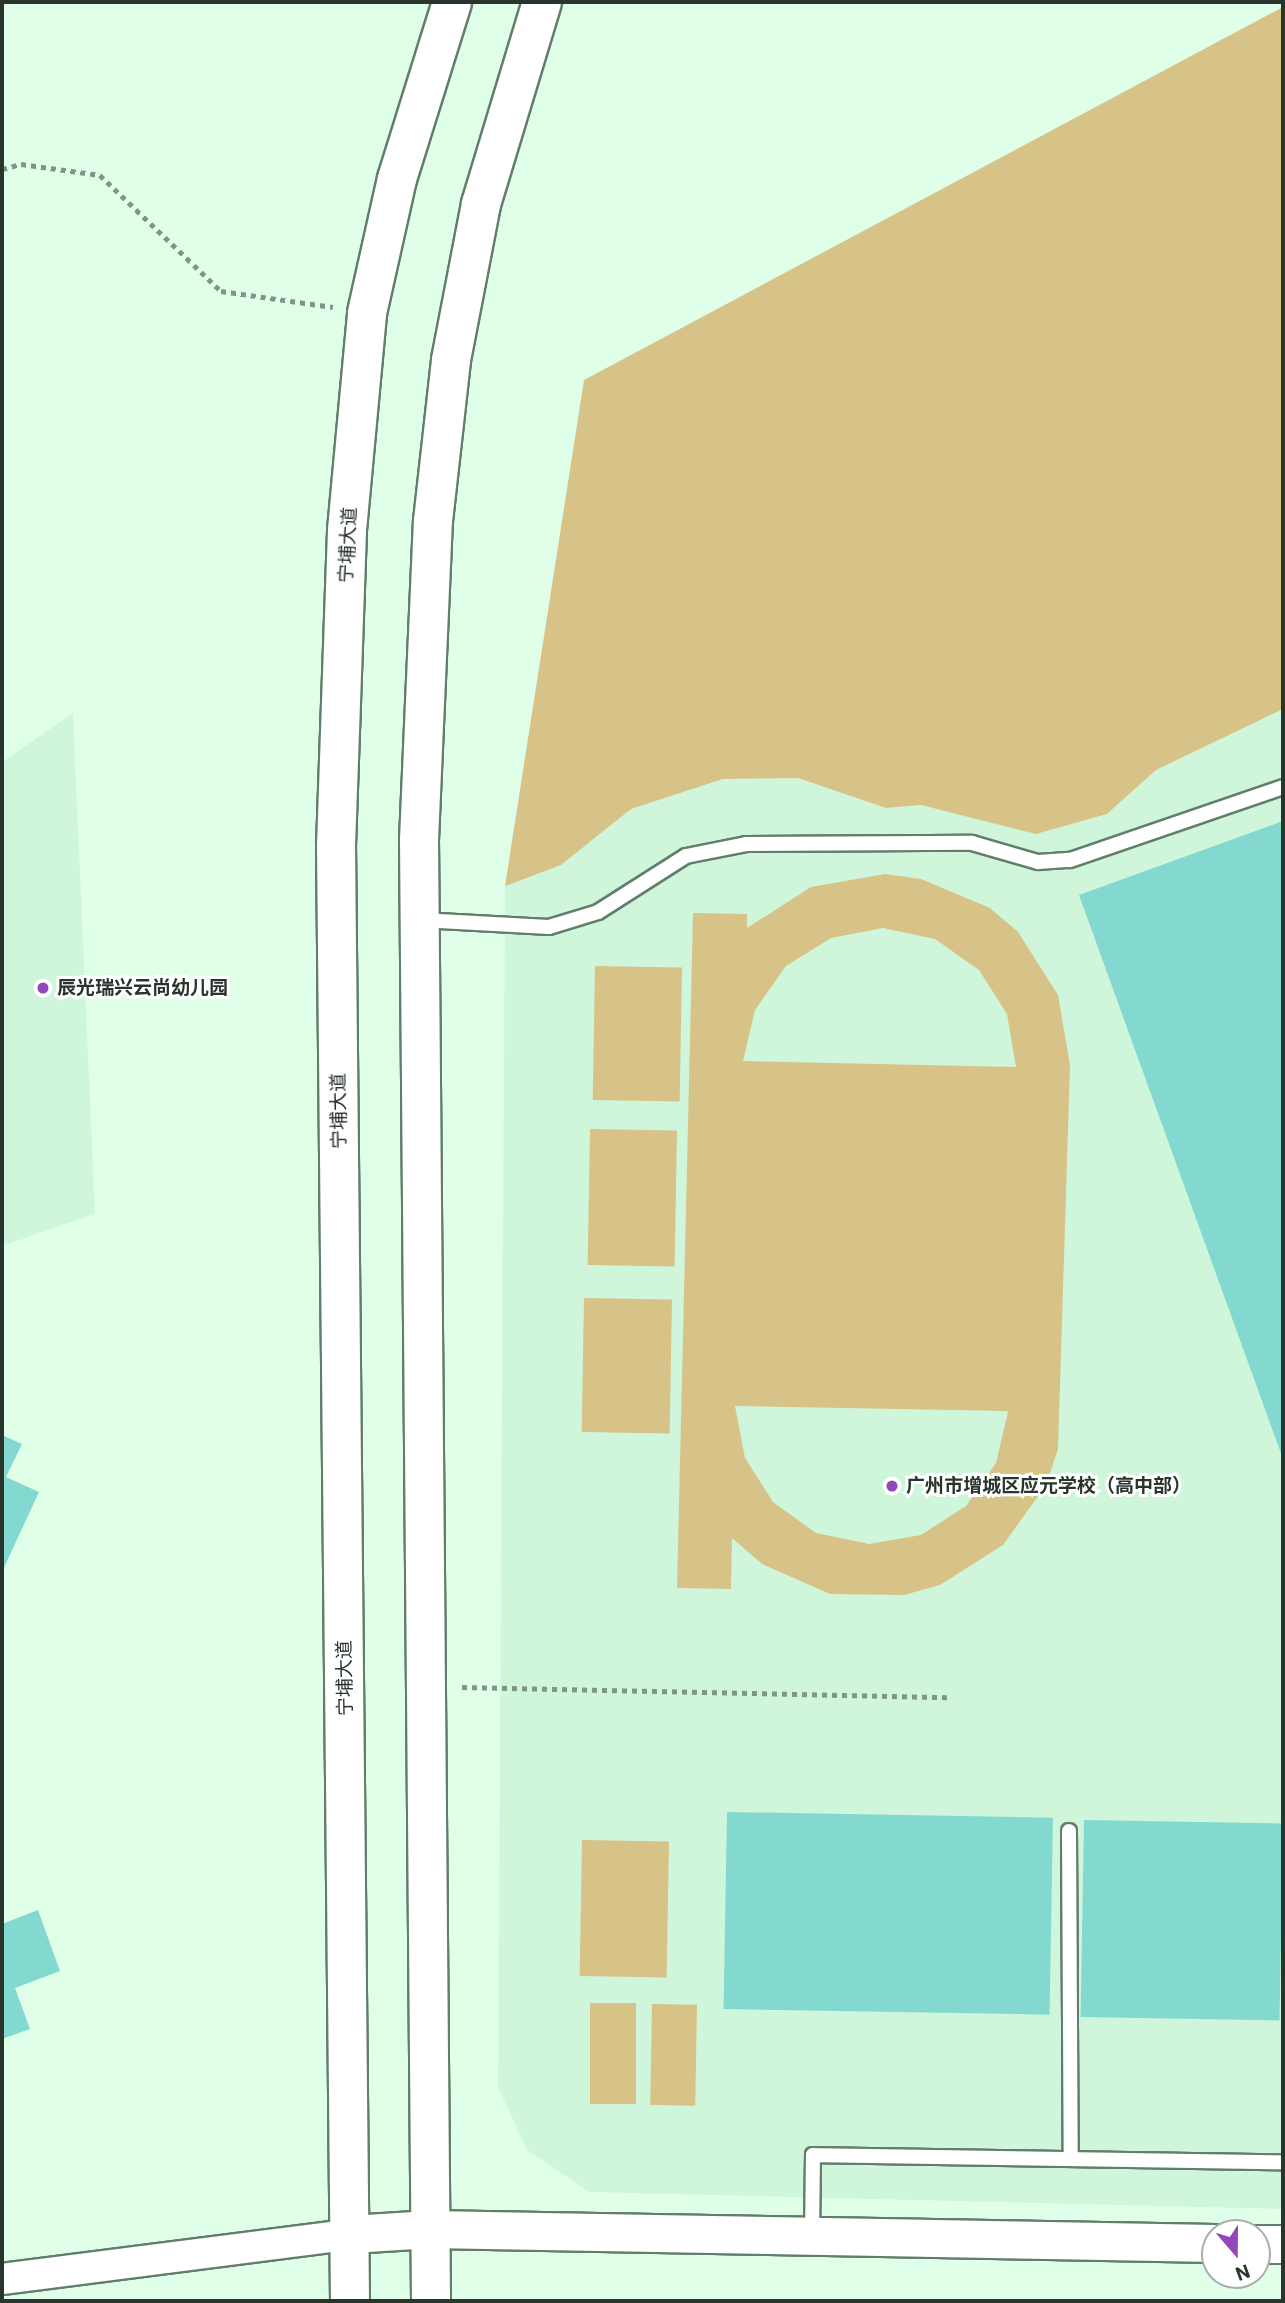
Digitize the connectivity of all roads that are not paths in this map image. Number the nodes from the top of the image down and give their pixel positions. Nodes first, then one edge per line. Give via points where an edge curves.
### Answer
1 (452, 2) edge
2 (542, 2) edge
3 (1283, 787) edge
4 (420, 920) junction
5 (1069, 1831) dead end
6 (1071, 2159) junction
7 (1283, 2162) edge
8 (430, 2229) junction
9 (351, 2234) junction
10 (812, 2236) junction
11 (1201, 2243) edge
12 (2, 2278) edge
13 (350, 2301) edge
14 (431, 2301) edge

1 - 9 main road, 宁埔大道 via 397,179 367,313 348,530 336,846
2 - 4 main road via 481,204 451,360 433,521
3 - 4 lane via 1070,860 1038,862 972,843 746,844 685,856 598,912 549,927
4 - 8 main road
5 - 6 lane
6 - 7 lane
6 - 10 lane via 813,2155
8 - 9 street
8 - 10 street
8 - 14 main road
9 - 12 street
9 - 13 main road, 宁埔大道
10 - 11 street

